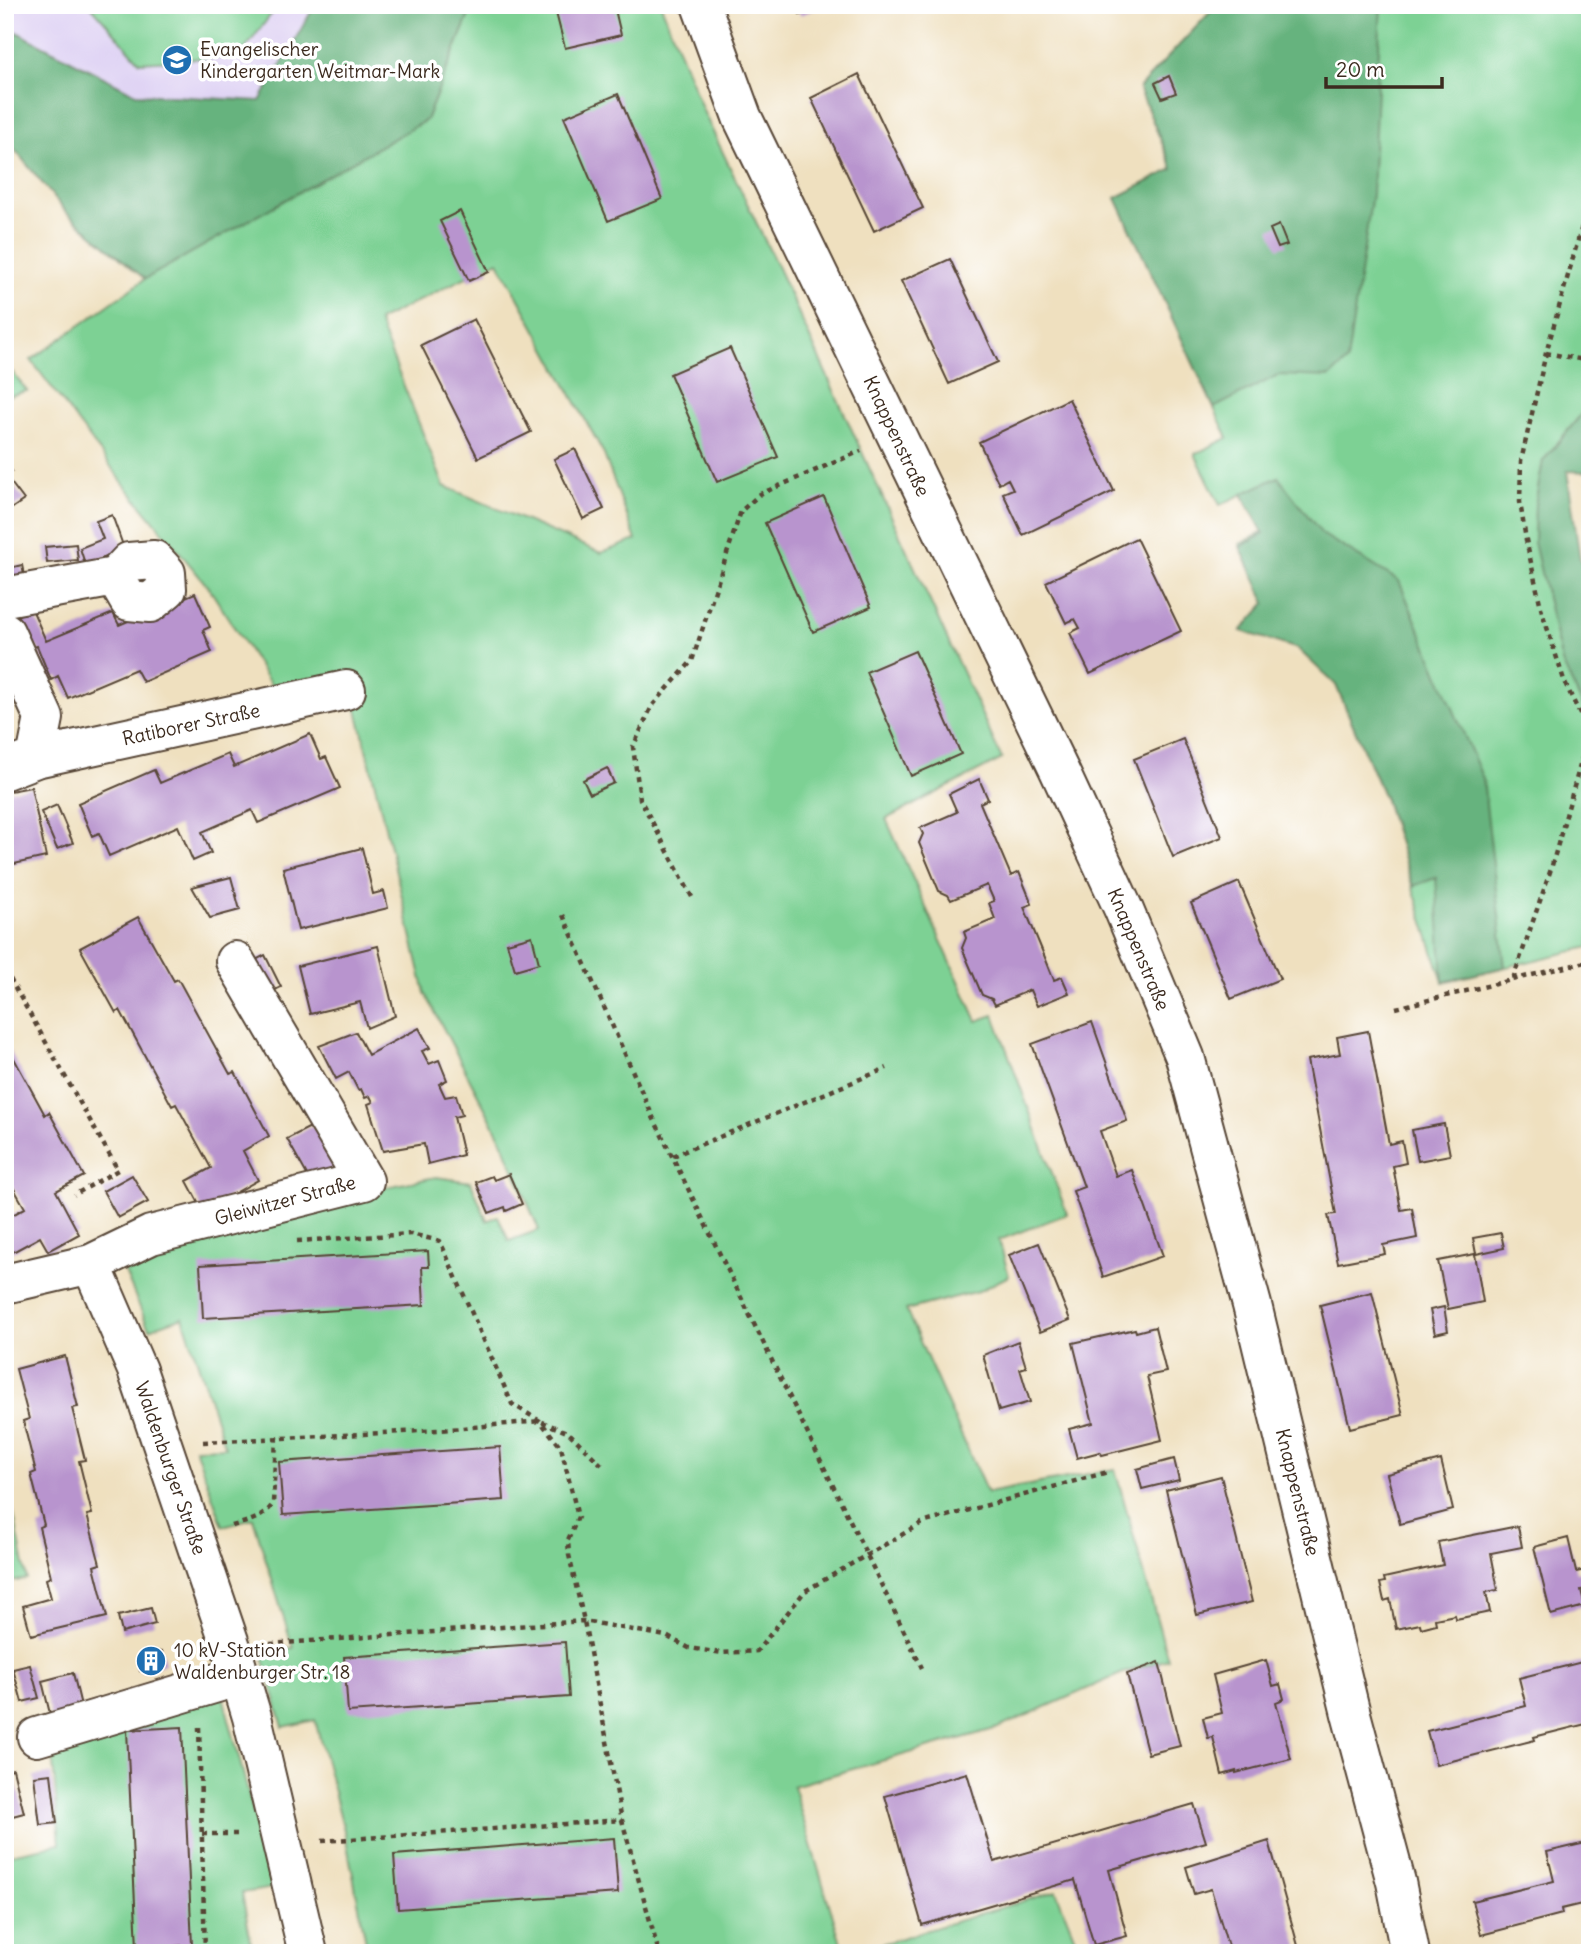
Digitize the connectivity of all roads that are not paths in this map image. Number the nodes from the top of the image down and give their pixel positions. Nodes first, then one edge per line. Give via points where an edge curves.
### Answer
1 (701, 5) edge
2 (115, 576) dead end
3 (5, 597) edge
4 (5, 632) edge
5 (346, 690) dead end
6 (21, 764) edge
7 (235, 961) dead end
8 (91, 1264) junction
9 (5, 1284) edge
10 (236, 1661) junction
11 (37, 1739) dead end
12 (308, 1953) edge
13 (1410, 1953) edge

1 - 13 street, Knappenstraße via 743,117 1076,807 1185,1057 1252,1305
2 - 3 street
4 - 6 street, Ratiborer Straße via 44,718
5 - 6 street, Ratiborer Straße
7 - 8 street, Gleiwitzer Straße via 364,1181 151,1235
8 - 9 street, Gleiwitzer Straße
8 - 10 street, Waldenburger Straße via 137,1370
10 - 11 street
10 - 12 street, Waldenburger Straße

